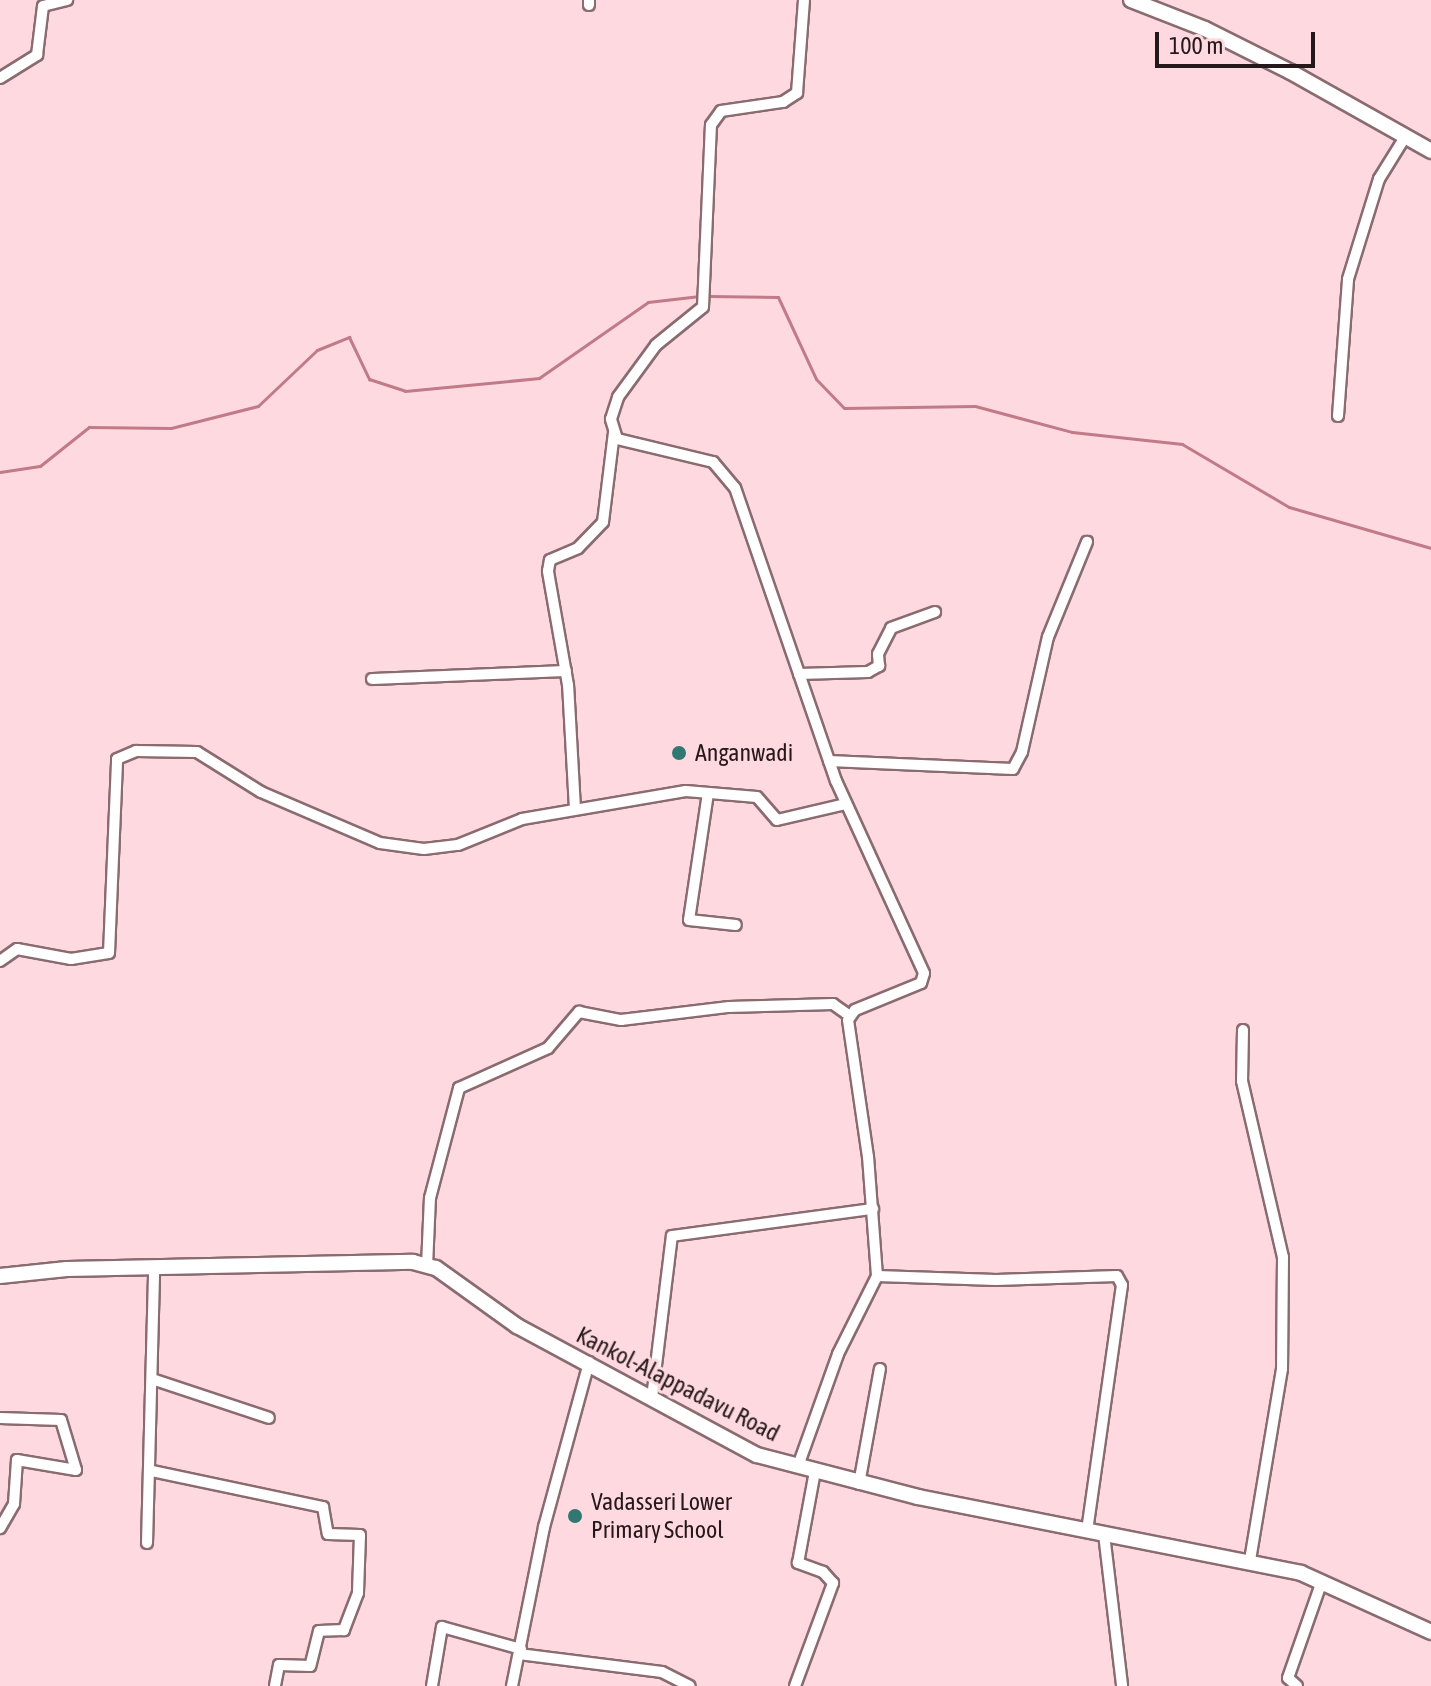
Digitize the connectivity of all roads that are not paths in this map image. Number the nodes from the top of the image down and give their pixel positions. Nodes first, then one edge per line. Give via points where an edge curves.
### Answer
1 (67, 0) edge
2 (804, 0) edge
3 (1131, 0) edge
4 (0, 78) edge
5 (1405, 137) junction
6 (1431, 151) edge
7 (1338, 416) dead end
8 (614, 433) junction
9 (1087, 542) dead end
10 (935, 612) dead end
11 (566, 671) junction
12 (799, 674) junction
13 (372, 679) dead end
14 (829, 761) junction
15 (708, 793) junction
16 (846, 804) junction
17 (575, 809) junction
18 (736, 925) dead end
19 (0, 961) edge
20 (850, 1016) junction
21 (1243, 1030) dead end
22 (873, 1209) junction
23 (427, 1266) junction
24 (154, 1268) junction
25 (0, 1276) edge
26 (877, 1276) junction
27 (589, 1362) junction
28 (880, 1369) dead end
29 (152, 1379) junction
30 (652, 1398) junction
31 (0, 1418) edge
32 (269, 1418) dead end
33 (798, 1466) junction
34 (152, 1471) junction
35 (815, 1471) junction
36 (859, 1484) junction
37 (0, 1528) edge
38 (1087, 1531) junction
39 (1104, 1534) junction
40 (147, 1543) dead end
41 (1250, 1561) junction
42 (1322, 1581) junction
43 (1431, 1632) edge
44 (520, 1651) junction
45 (275, 1686) edge
46 (432, 1686) edge
47 (512, 1686) edge
48 (690, 1686) edge
49 (795, 1686) edge
50 (1122, 1686) edge
51 (1297, 1686) edge

1 - 4 street via 43,6 37,55
2 - 8 street via 797,93 783,102 721,111 711,125 705,295 691,319 656,345 618,397 611,419
3 - 5 main road via 1219,36
5 - 6 main road
5 - 7 street via 1379,179 1348,279
8 - 11 street via 603,522 578,548 550,560
8 - 12 street via 632,443 713,462 735,488
9 - 14 street via 1048,637 1022,752 1013,769
10 - 12 street via 891,628 878,654 879,666 868,672
11 - 13 street
11 - 17 street
12 - 14 street
14 - 16 street
15 - 16 street via 757,797 777,820
15 - 17 street via 686,791
15 - 18 street via 689,920
16 - 20 street via 924,973 921,983
17 - 19 street via 507,823 458,845 424,849 380,843 261,792 197,752 136,751 117,759 109,953 71,959 17,949
20 - 22 street
20 - 23 street via 833,1004 729,1007 621,1020 579,1012 548,1048 459,1088 430,1198
21 - 41 street via 1242,1081 1283,1257 1282,1369
22 - 26 street
22 - 30 street via 672,1236
23 - 24 main road, Kankol-Alappadavu Road via 364,1261
23 - 27 main road, Kankol-Alappadavu Road via 517,1326
24 - 25 main road, Kankol-Alappadavu Road
24 - 29 street
26 - 33 street via 838,1354
26 - 38 street via 1117,1276 1122,1285
27 - 30 main road, Kankol-Alappadavu Road
27 - 44 street via 544,1527
28 - 36 street
29 - 32 street
29 - 34 street
30 - 33 main road, Kankol-Alappadavu Road via 757,1455
31 - 37 street via 61,1420 76,1470 17,1460 14,1504
33 - 35 main road, Kankol-Alappadavu Road
34 - 40 street
34 - 45 street via 323,1507 328,1534 360,1535 358,1593 344,1630 319,1631 310,1666 279,1665
35 - 36 main road, Kankol-Alappadavu Road
35 - 49 street via 798,1563 823,1572 833,1583
36 - 38 main road, Kankol-Alappadavu Road
38 - 39 main road, Kankol-Alappadavu Road
39 - 41 main road, Kankol-Alappadavu Road
39 - 50 street
41 - 42 main road, Kankol-Alappadavu Road
42 - 43 main road, Kankol-Alappadavu Road
42 - 51 street via 1288,1678
44 - 46 street via 442,1627
44 - 47 street
44 - 48 street via 662,1672

